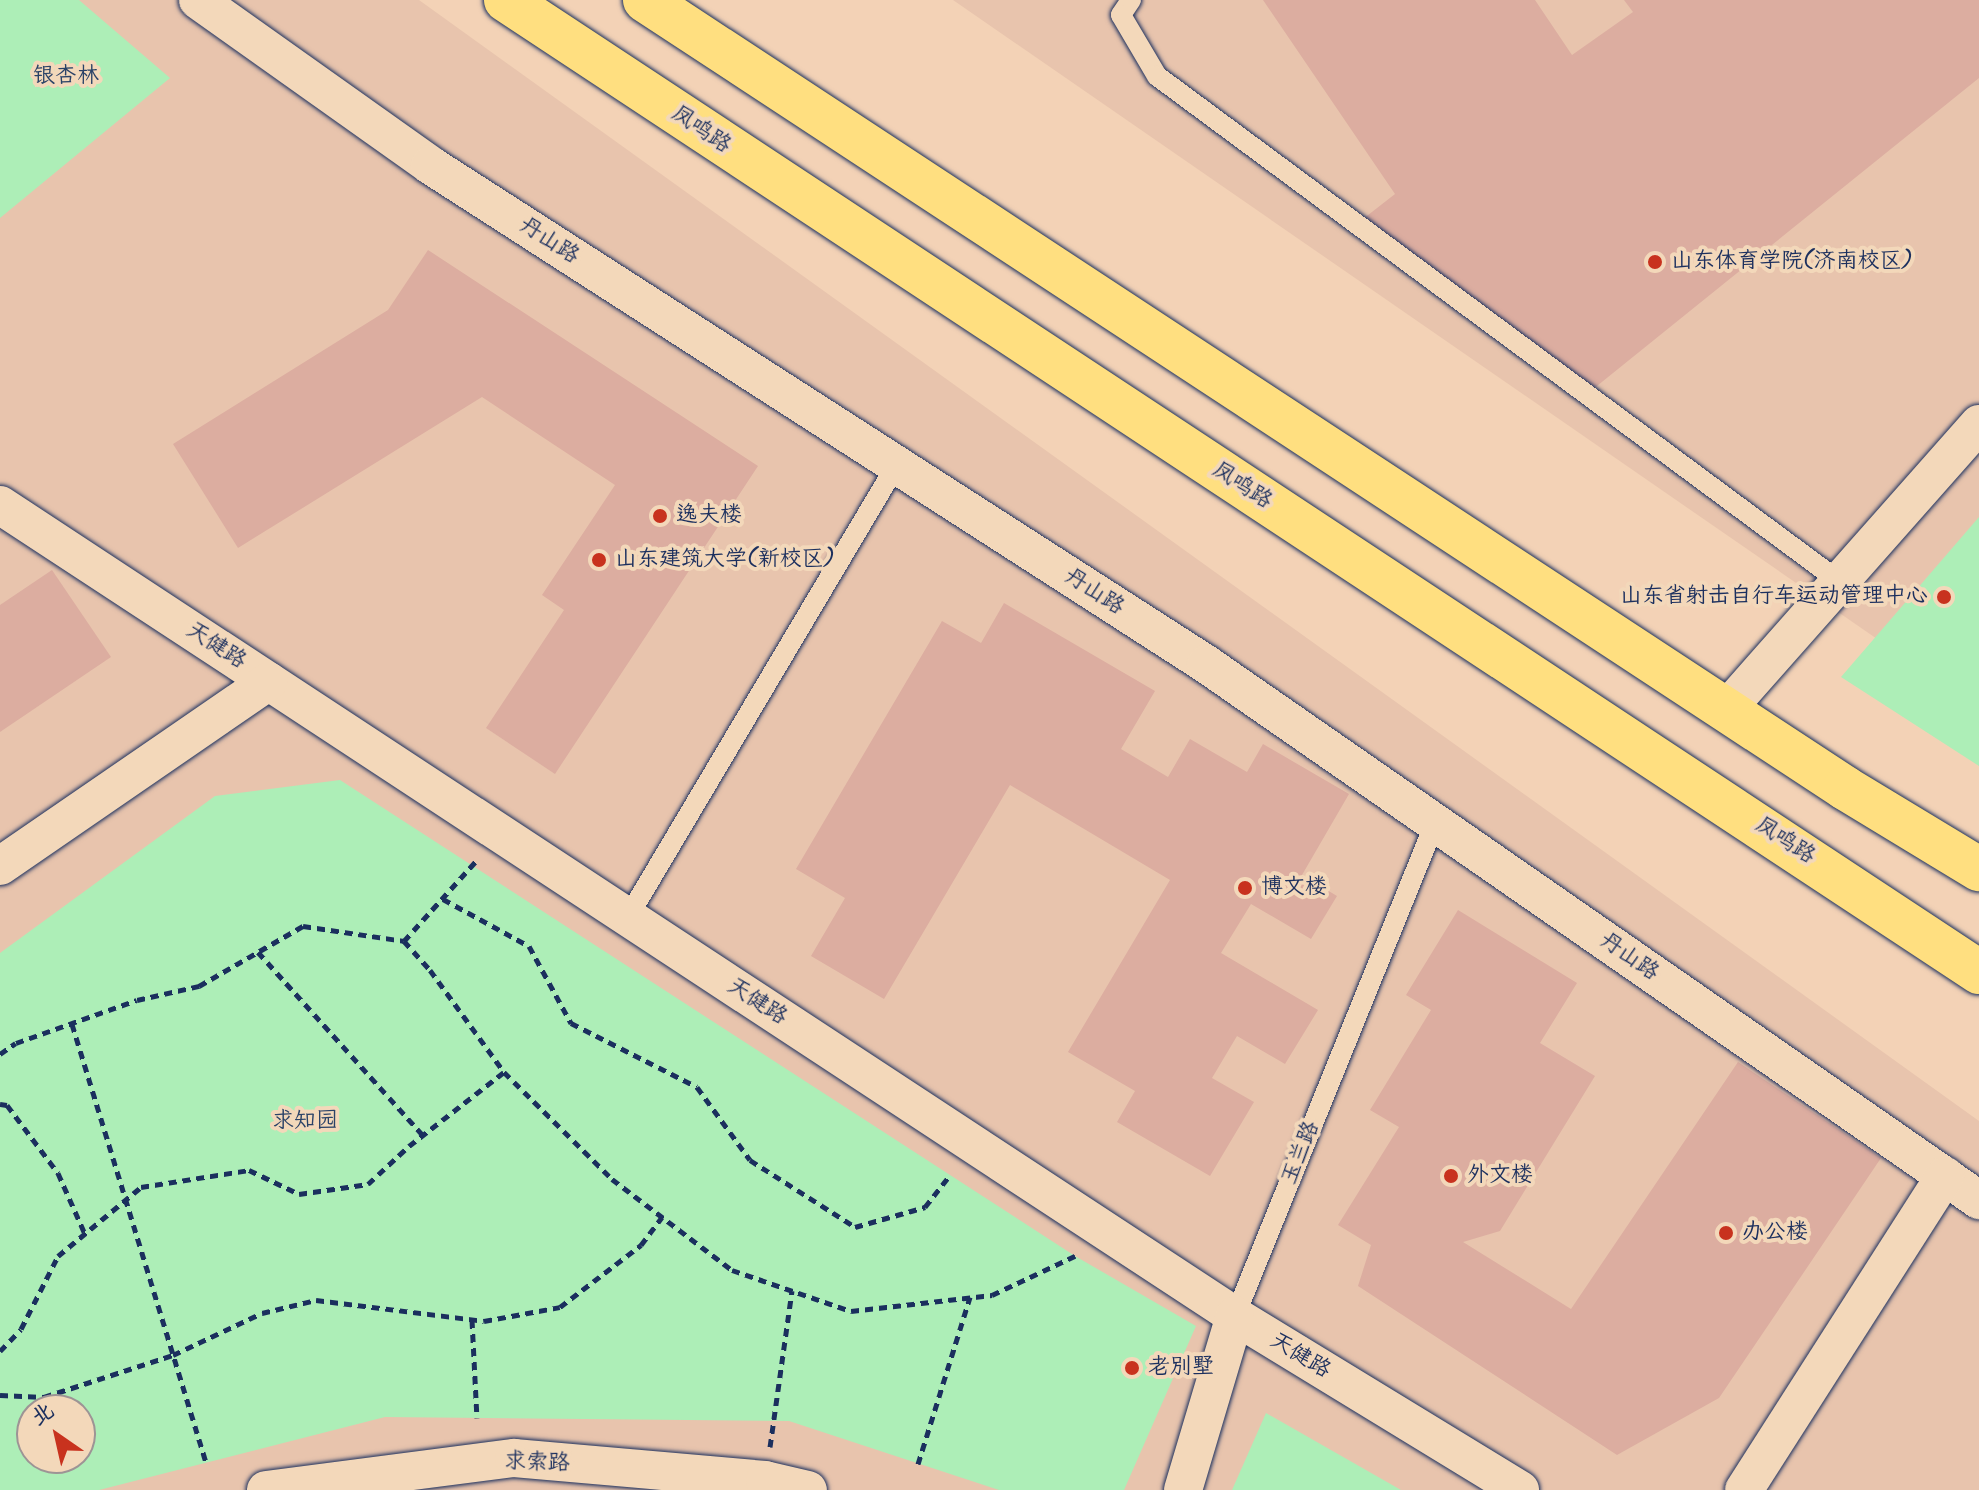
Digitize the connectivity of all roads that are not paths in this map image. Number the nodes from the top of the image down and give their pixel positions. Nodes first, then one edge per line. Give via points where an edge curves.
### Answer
1 (198, 0) edge
2 (506, 0) edge
3 (645, 0) edge
4 (1131, 0) edge
5 (1979, 424) edge
6 (897, 464) junction
7 (0, 505) edge
8 (1840, 582) junction
9 (269, 681) junction
10 (1726, 710) junction
11 (1435, 823) junction
12 (0, 866) edge
13 (1979, 869) edge
14 (628, 917) junction
15 (1979, 972) edge
16 (1945, 1176) junction
17 (1979, 1200) edge
18 (1235, 1316) junction
19 (266, 1490) edge
20 (808, 1490) edge
21 (1183, 1490) edge
22 (1520, 1490) edge
23 (1744, 1490) edge

1 - 6 street, 丹山路 via 430,165
2 - 15 main road, 凤鸣路
3 - 10 main road
4 - 8 lane via 1121,15 1157,76
5 - 8 street
6 - 11 street, 丹山路 via 1206,664
6 - 14 lane
7 - 9 street, 天健路
8 - 10 street
9 - 12 street
9 - 14 street, 天健路
10 - 13 main road
11 - 16 street, 丹山路
11 - 18 lane, 玉兰路
14 - 18 street, 天健路
16 - 17 street, 丹山路
16 - 23 street
18 - 21 street, 玉兰路
18 - 22 street, 天健路
19 - 20 street, 求索路 via 514,1458 765,1480

